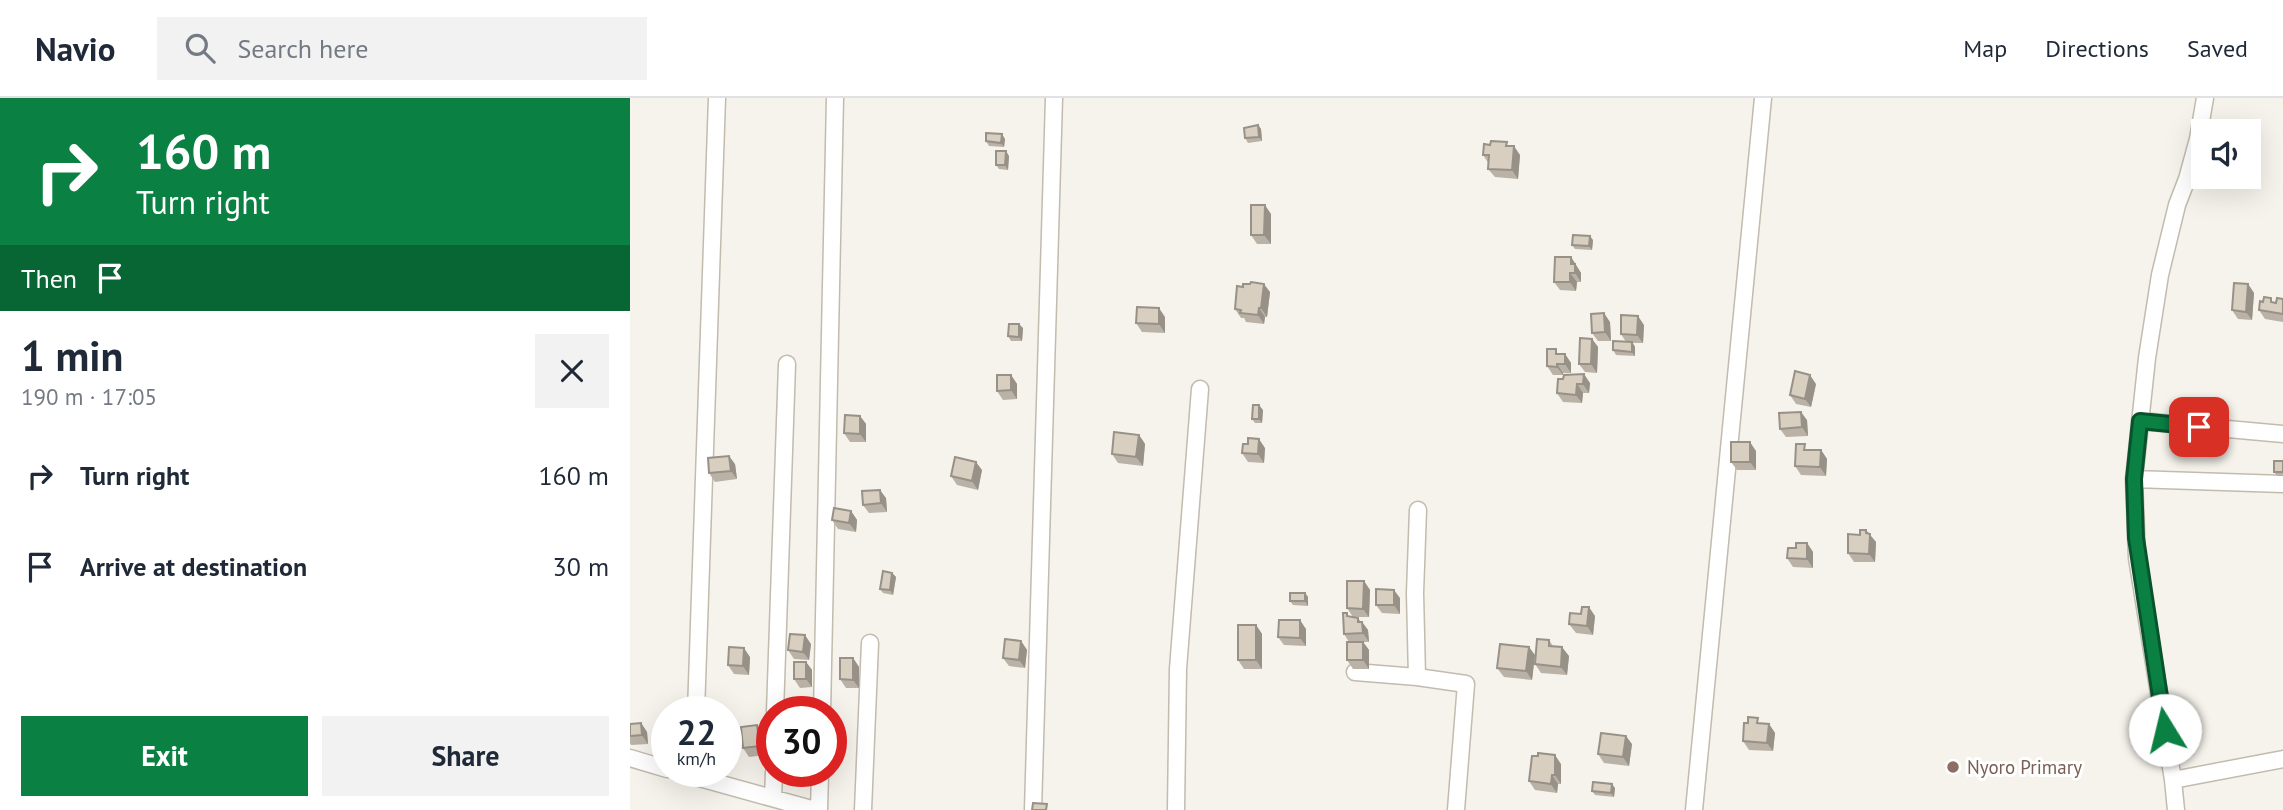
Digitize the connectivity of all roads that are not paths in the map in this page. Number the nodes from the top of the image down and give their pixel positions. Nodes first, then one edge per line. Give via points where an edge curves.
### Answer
1 (718, 98) edge
2 (835, 98) edge
3 (1054, 98) edge
4 (1763, 98) edge
5 (2205, 98) edge
6 (787, 364) dead end
7 (1199, 389) dead end
8 (2140, 421) junction
9 (2283, 434) edge
10 (2134, 479) junction
11 (2283, 484) edge
12 (1418, 510) dead end
13 (870, 643) dead end
14 (1355, 672) dead end
15 (1417, 677) junction
16 (697, 696) edge
17 (776, 696) edge
18 (822, 696) edge
19 (630, 758) edge
20 (2283, 759) edge
21 (651, 764) edge
22 (2173, 780) junction
23 (737, 787) edge
24 (773, 787) edge
25 (819, 787) edge
26 (773, 798) junction
27 (817, 810) edge
28 (863, 810) edge
29 (1033, 810) edge
30 (1176, 810) edge
31 (1456, 810) edge
32 (1694, 810) edge
33 (2176, 810) edge

1 - 16 street
2 - 18 street
3 - 29 street
4 - 32 street
5 - 8 street via 2160,275
6 - 17 street
7 - 30 street via 1178,668
8 - 9 street
8 - 10 street
10 - 11 street
10 - 22 street via 2137,558
12 - 15 street
13 - 28 street
14 - 15 street
15 - 31 street via 1464,683 1466,687
19 - 21 street
20 - 22 street
22 - 33 street
23 - 26 street
24 - 26 street
25 - 27 street
26 - 27 street

